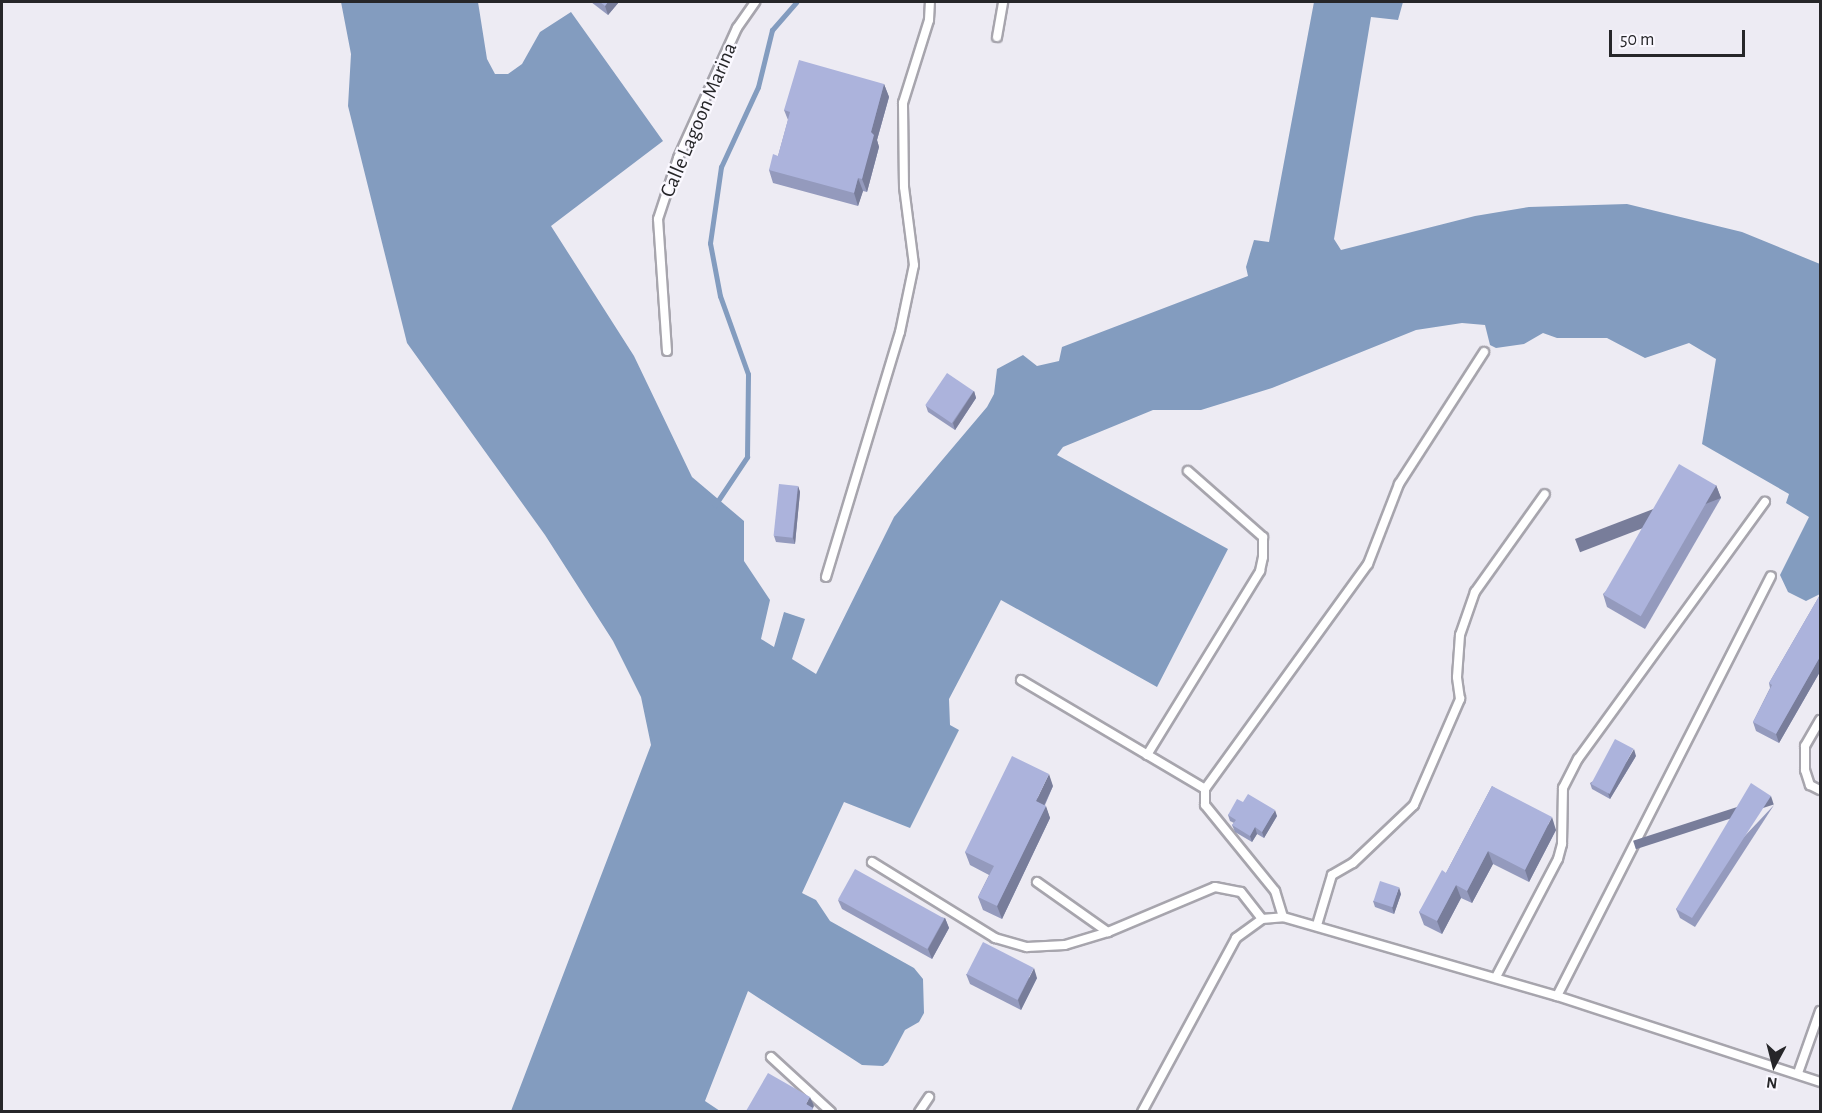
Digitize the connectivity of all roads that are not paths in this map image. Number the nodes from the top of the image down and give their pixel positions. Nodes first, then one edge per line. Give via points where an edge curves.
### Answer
1 (755, 2) edge
2 (930, 2) edge
3 (1003, 2) edge
4 (997, 37) dead end
5 (667, 351) dead end
6 (1484, 352) dead end
7 (1188, 471) dead end
8 (1545, 494) dead end
9 (1765, 502) dead end
10 (1771, 576) dead end
11 (826, 577) dead end
12 (1021, 680) dead end
13 (1821, 720) edge
14 (1147, 755) junction
15 (1204, 789) junction
16 (1821, 790) edge
17 (872, 862) dead end
18 (1037, 882) dead end
19 (1283, 917) junction
20 (1262, 919) junction
21 (1317, 925) junction
22 (1108, 933) junction
23 (1496, 977) junction
24 (1557, 996) junction
25 (1821, 1011) edge
26 (771, 1057) dead end
27 (1798, 1073) junction
28 (1821, 1082) edge
29 (929, 1097) dead end
30 (831, 1112) edge
31 (918, 1112) edge
32 (1142, 1112) edge

1 - 5 lane, Calle Lagoon Marina via 737,28 678,158 658,219
2 - 11 lane via 930,20 903,103 904,187 914,265 900,332
3 - 4 lane
6 - 15 lane via 1399,484 1368,564
7 - 14 lane via 1263,537 1263,557 1260,571
8 - 21 lane via 1475,592 1460,635 1460,699 1414,806 1353,863 1332,875
9 - 23 lane via 1578,759 1563,788 1558,859
10 - 24 lane
12 - 14 lane
13 - 16 lane via 1805,746 1805,770 1810,785
14 - 15 lane
15 - 19 lane via 1205,805 1275,891
17 - 22 lane via 995,938 1027,947 1065,945
18 - 22 lane
19 - 20 lane
19 - 21 lane
20 - 22 lane via 1241,892 1215,887
20 - 32 lane via 1236,938
21 - 23 lane
23 - 24 lane
24 - 27 lane
25 - 27 lane
26 - 30 lane
27 - 28 lane
29 - 31 lane

